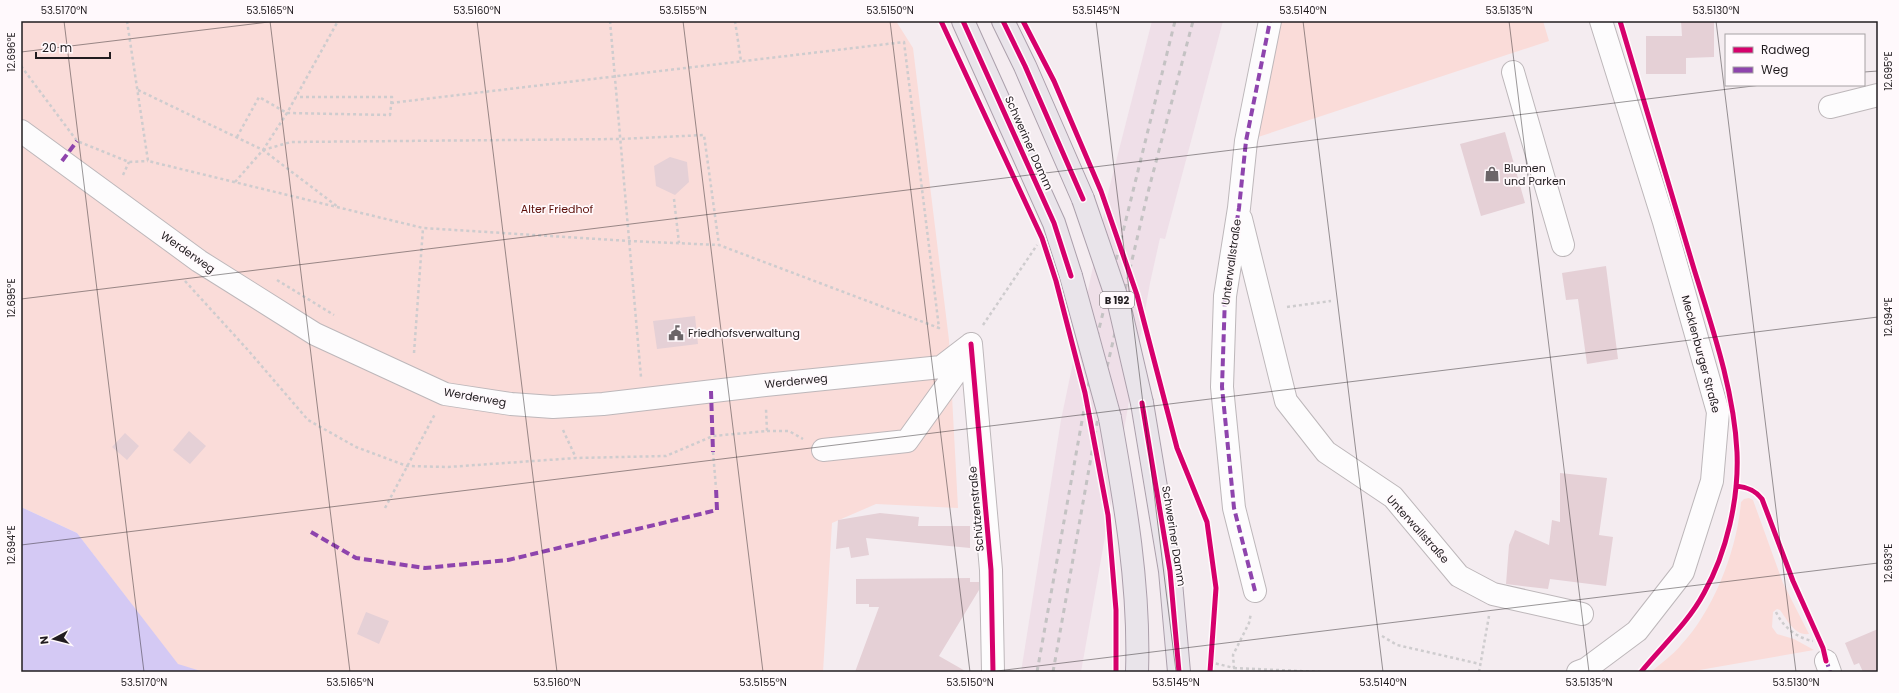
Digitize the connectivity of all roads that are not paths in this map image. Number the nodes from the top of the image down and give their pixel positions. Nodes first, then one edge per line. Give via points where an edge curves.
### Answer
1 (962, 21) edge
2 (1003, 21) edge
3 (1270, 21) edge
4 (1601, 21) edge
5 (1513, 72) dead end
6 (1878, 95) edge
7 (1830, 107) dead end
8 (21, 131) edge
9 (1239, 208) junction
10 (1563, 245) dead end
11 (971, 344) junction
12 (824, 450) road end
13 (1255, 591) road end
14 (1582, 614) dead end
15 (993, 672) edge
16 (1137, 672) edge
17 (1179, 672) edge
18 (1578, 672) edge

1 - 16 main road, Schweriner Damm, bridge via 1054,223 1110,418 1126,513 1136,599
2 - 17 main road, Schweriner Damm / B 192, bridge via 1083,199 1119,304 1142,403 1170,570
3 - 9 street, Unterwallstraße via 1246,141
4 - 18 street, Mecklenburger Straße via 1664,222 1718,412 1712,481 1683,572 1637,631 1586,669
5 - 10 street
6 - 7 street
8 - 11 street, Werderweg via 199,261 314,334 445,394 511,404 553,407 603,404 765,384 941,367
9 - 13 street, Unterwallstraße via 1225,296 1222,387 1234,508
9 - 14 street, Unterwallstraße via 1286,401 1326,452 1393,497 1459,576 1493,594
11 - 12 street via 955,374 907,441
11 - 15 street, Schützenstraße via 991,570

